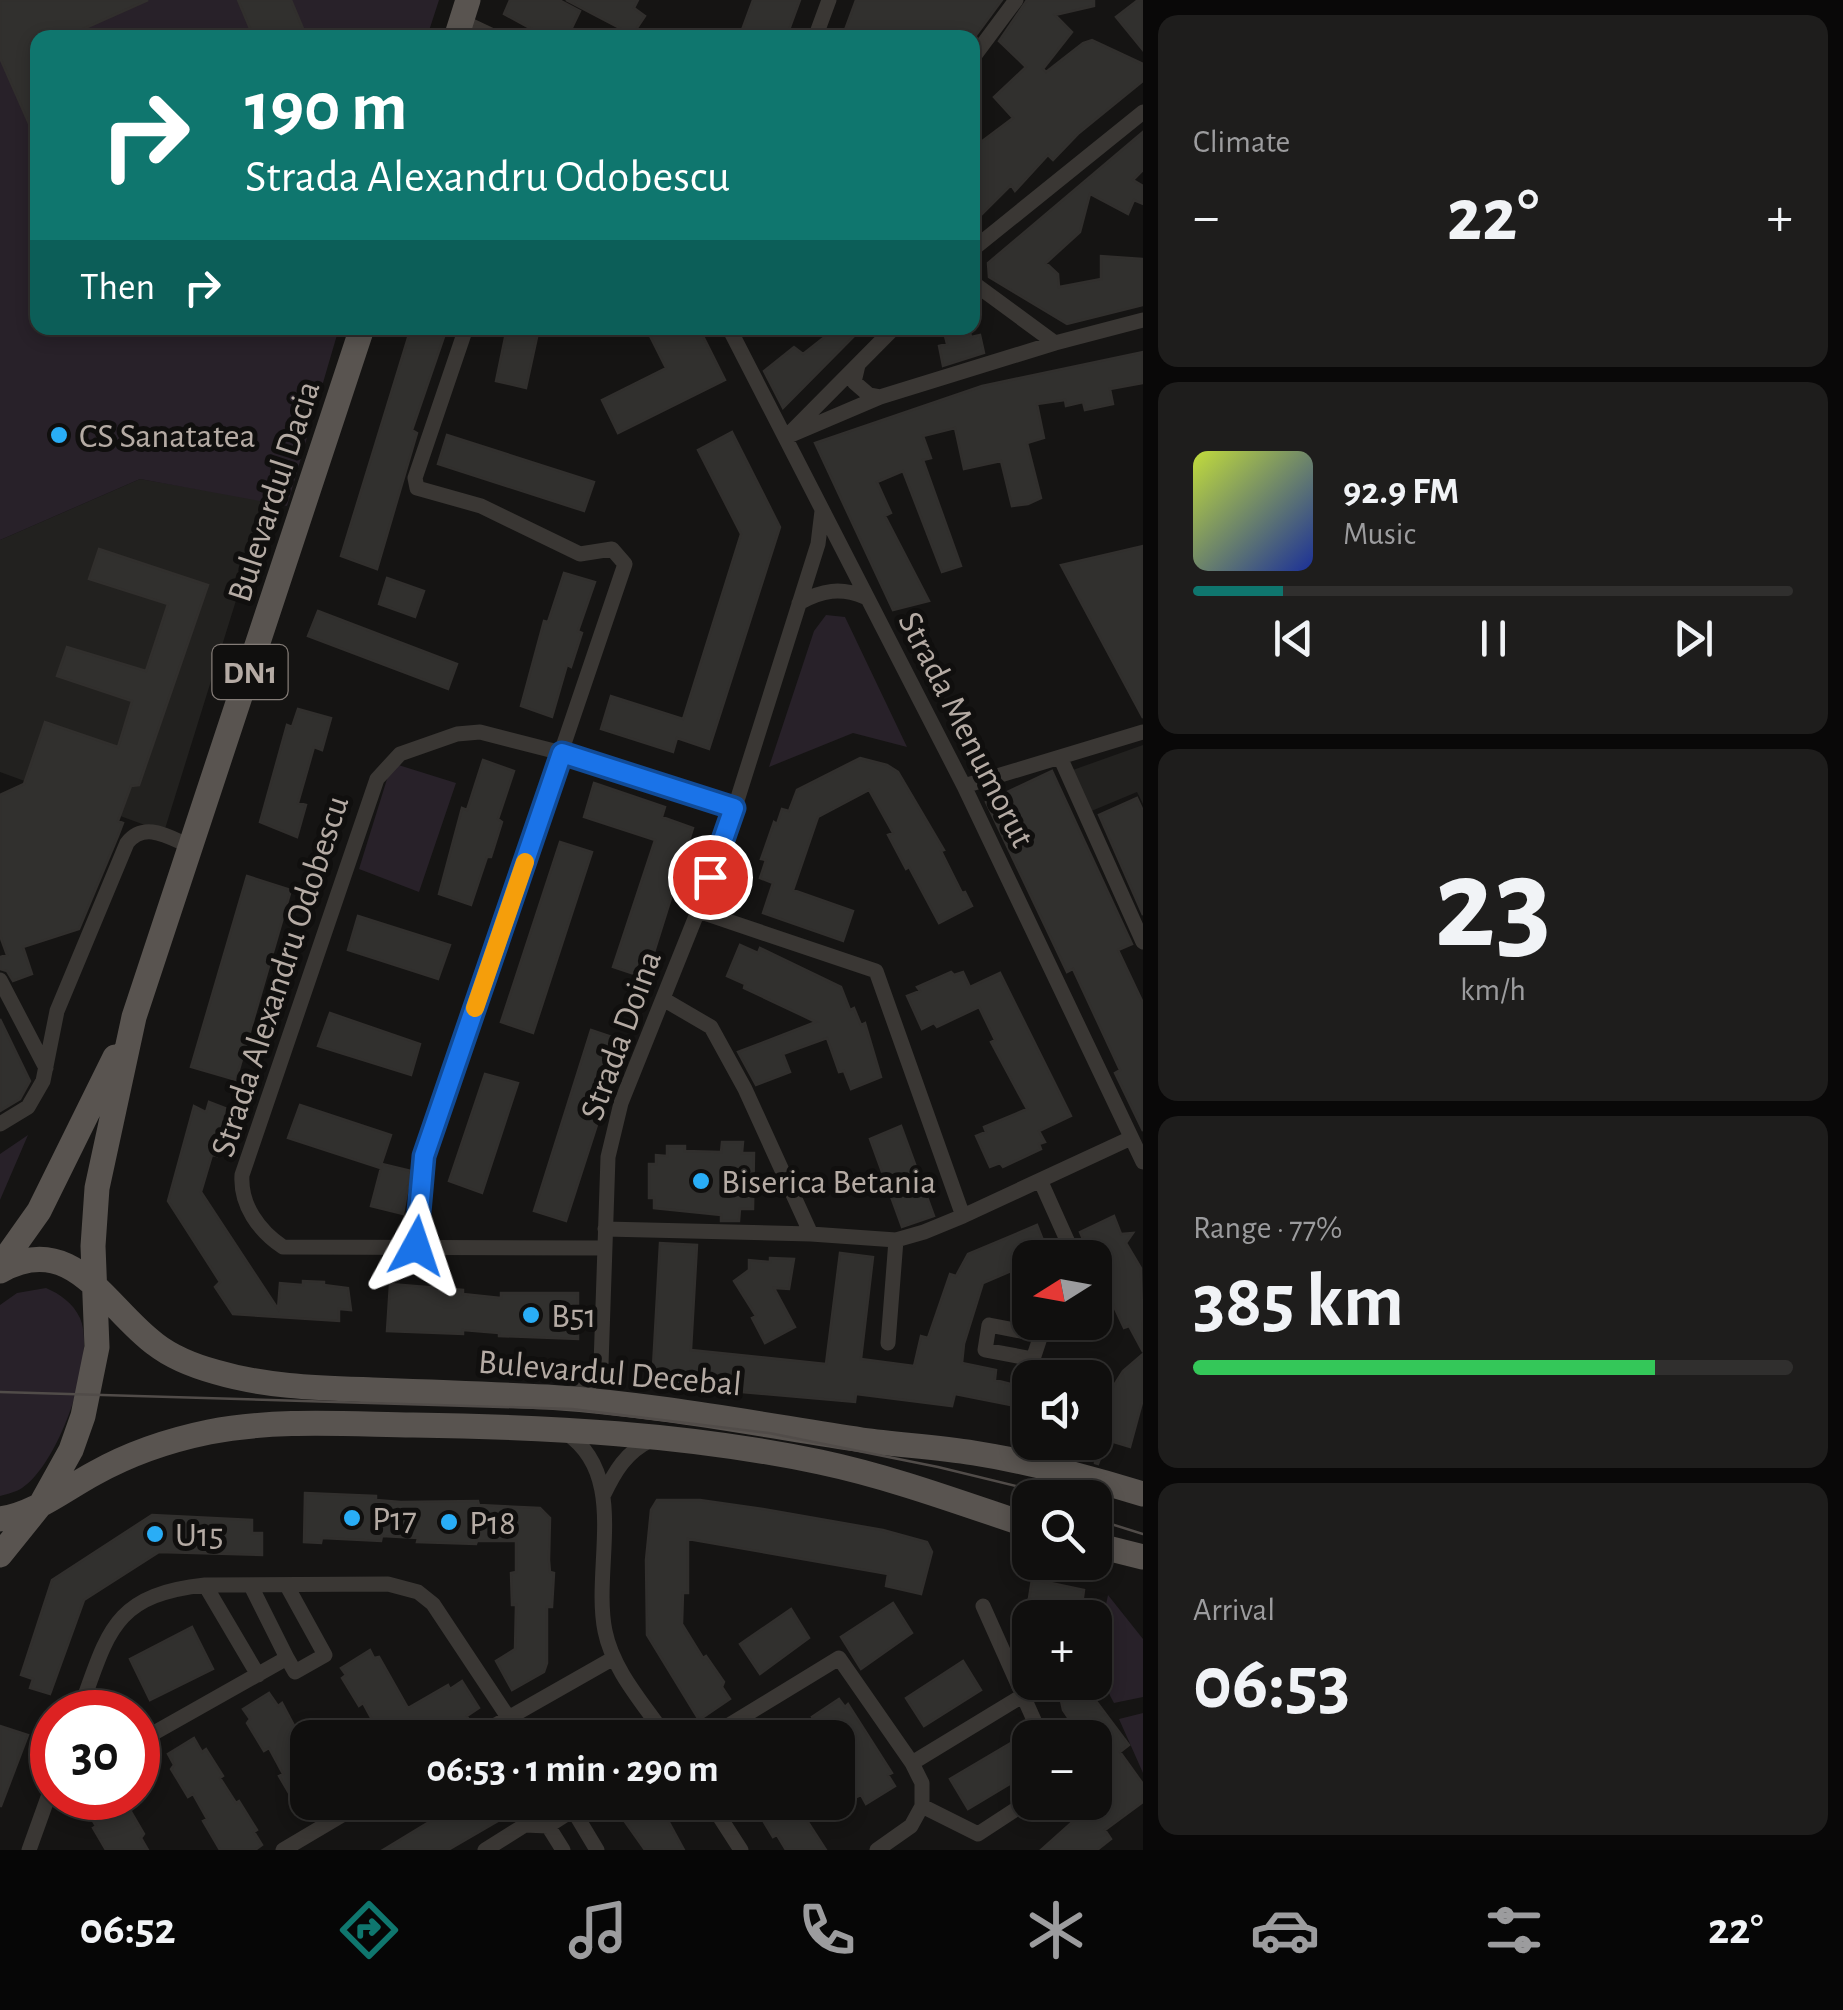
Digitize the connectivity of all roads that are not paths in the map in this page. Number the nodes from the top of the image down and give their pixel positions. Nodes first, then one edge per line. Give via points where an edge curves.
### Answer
1 (829, 0) edge
2 (1016, 0) edge
3 (818, 30) edge
4 (980, 48) edge
5 (1143, 112) edge
6 (980, 244) edge
7 (980, 288) edge
8 (1143, 320) edge
9 (360, 335) edge
10 (464, 335) edge
11 (733, 335) edge
12 (887, 335) edge
13 (1055, 343) junction
14 (858, 365) junction
15 (880, 398) junction
16 (786, 437) junction
17 (822, 511) junction
18 (866, 596) junction
19 (799, 603) junction
20 (1143, 732) edge
21 (562, 753) junction
22 (1060, 757) junction
23 (964, 786) junction
24 (734, 808) junction
25 (192, 847) junction
26 (698, 911) junction
27 (1143, 942) edge
28 (0, 980) edge
29 (663, 999) junction
30 (134, 1016) junction
31 (46, 1068) junction
32 (0, 1124) edge
33 (1131, 1138) junction
34 (1143, 1162) edge
35 (1041, 1182) junction
36 (963, 1216) junction
37 (605, 1229) junction
38 (811, 1234) junction
39 (896, 1240) junction
40 (1067, 1240) edge
41 (416, 1246) junction
42 (604, 1248) junction
43 (0, 1269) edge
44 (96, 1285) junction
45 (888, 1343) dead end
46 (560, 1398) junction
47 (562, 1430) junction
48 (658, 1437) junction
49 (1142, 1494) edge
50 (603, 1496) junction
51 (42, 1504) junction
52 (0, 1519) edge
53 (1012, 1520) edge
54 (1112, 1549) edge
55 (0, 1554) edge
56 (1112, 1554) edge
57 (1143, 1558) edge
58 (1143, 1578) edge
59 (206, 1585) junction
60 (251, 1586) junction
61 (287, 1586) junction
62 (984, 1606) dead end
63 (288, 1658) junction
64 (612, 1660) junction
65 (1012, 1672) edge
66 (258, 1675) junction
67 (89, 1690) edge
68 (1015, 1700) edge
69 (508, 1717) junction
70 (503, 1720) edge
71 (654, 1720) edge
72 (737, 1720) edge
73 (160, 1730) edge
74 (912, 1762) junction
75 (922, 1806) junction
76 (1012, 1812) edge
77 (40, 1820) edge
78 (334, 1820) edge
79 (722, 1820) edge
80 (548, 1826) junction
81 (29, 1850) edge
82 (283, 1850) edge
83 (485, 1850) edge
84 (563, 1850) edge
85 (597, 1850) edge
86 (741, 1850) edge
87 (877, 1850) edge

1 - 3 street
2 - 4 street
5 - 6 street
7 - 13 street
8 - 13 street
9 - 25 main road, Bulevardul Dacia / DN1
10 - 21 street via 417,488 480,506 580,554 612,549 625,564
11 - 16 street, Strada Menumorut
12 - 14 street
13 - 15 street
14 - 15 street via 854,382
14 - 16 street
15 - 16 street
16 - 17 street, Strada Menumorut
17 - 18 street, Strada Menumorut
17 - 19 street, Strada Doina
18 - 19 street via 839,590
18 - 23 street, Strada Menumorut
19 - 24 street, Strada Doina
20 - 22 street
21 - 24 street, Strada Alexandru Odobescu
21 - 41 street via 424,1156
21 - 41 street, Strada Alexandru Odobescu via 480,732 457,734 400,754 376,779 242,1175 248,1206 264,1234 283,1247
22 - 23 street
22 - 27 street, Strada Menumorut
23 - 33 street, Strada Menumorut
24 - 26 street, Strada Doina
25 - 30 main road, Bulevardul Dacia / DN1
25 - 31 street via 146,830 127,843 58,1011
26 - 29 street, Strada Doina
26 - 36 street via 876,970
28 - 31 street
29 - 37 street, Strada Doina via 614,1132
29 - 38 street via 710,1028
30 - 43 main road, Bulevardul Dacia / DN1 via 38,1212
30 - 44 main road, Bulevardul Dacia / DN1 via 98,1188
31 - 32 street via 28,1107
33 - 34 street, Strada Menumorut
33 - 35 street
35 - 36 street
35 - 40 street
36 - 39 street
37 - 38 street
37 - 42 street, Strada Doina
38 - 39 street
39 - 45 street
41 - 42 street, Strada Alexandru Odobescu
42 - 46 street, Strada Doina via 601,1366 590,1384
43 - 44 main road, Bulevardul Dacia / DN1 via 42,1259
44 - 46 main road, Bulevardul Decebal via 168,1353 241,1379 308,1388
44 - 51 main road, Bulevardul Dacia / DN1 via 89,1395 71,1450
46 - 49 main road, Bulevardul Decebal via 975,1453
47 - 48 main road, Bulevardul Decebal
47 - 50 street via 588,1451
47 - 51 main road, Bulevardul Decebal via 304,1422 224,1430 117,1462
48 - 50 street via 625,1458
48 - 53 main road, Bulevardul Decebal via 822,1463
50 - 64 street via 602,1605
51 - 52 main road
51 - 55 main road, Bulevardul Dacia / DN1
54 - 57 main road
56 - 58 main road
59 - 60 street
59 - 66 street
59 - 67 street via 164,1592 128,1611 102,1646
60 - 61 street
60 - 63 street
61 - 63 street via 325,1655 296,1672
61 - 69 street via 388,1584 418,1592 443,1616
62 - 65 street
63 - 66 street
64 - 69 street
64 - 71 street
66 - 73 street
68 - 74 street
69 - 70 street
72 - 74 street via 839,1658
74 - 75 street via 922,1783
75 - 76 street via 978,1834
75 - 87 street via 912,1826
77 - 81 street
78 - 82 street
79 - 86 street
80 - 83 street via 525,1824
80 - 84 street
80 - 85 street via 573,1810

